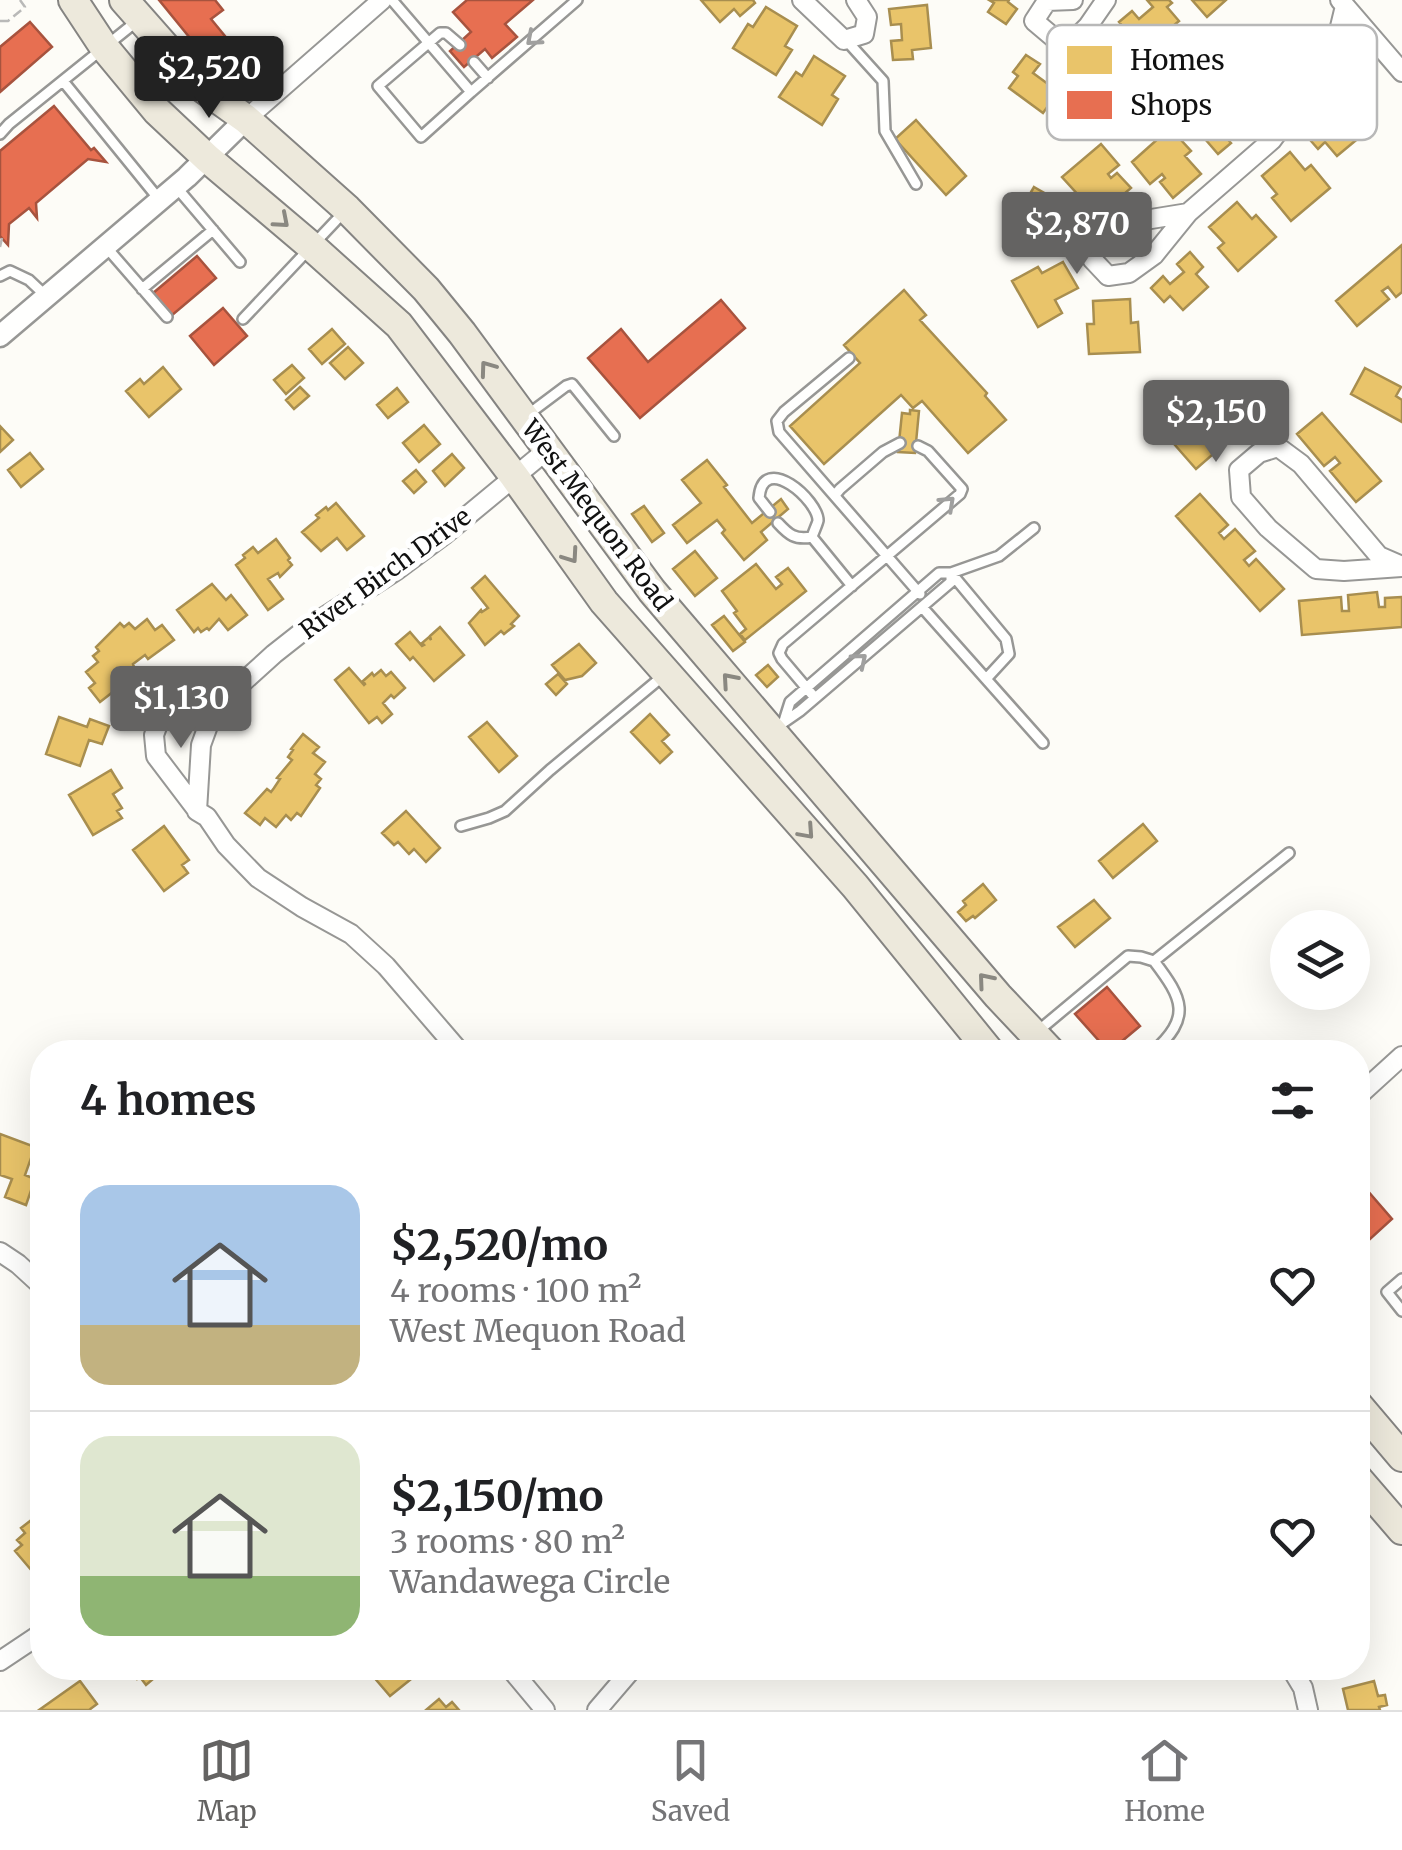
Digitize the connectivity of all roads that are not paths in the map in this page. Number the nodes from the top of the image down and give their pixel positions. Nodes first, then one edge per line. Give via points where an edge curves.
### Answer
1 (73, 0) edge
2 (382, 0) edge
3 (392, 0) edge
4 (577, 0) edge
5 (802, 0) edge
6 (856, 0) edge
7 (1076, 0) edge
8 (1106, 0) edge
9 (1342, 3) edge
10 (132, 10) edge
11 (1089, 25) edge
12 (1361, 25) edge
13 (1047, 32) edge
14 (846, 40) junction
15 (428, 42) junction
16 (1377, 43) edge
17 (460, 45) dead end
18 (104, 47) junction
19 (474, 62) dead end
20 (1402, 72) edge
21 (488, 78) junction
22 (63, 81) junction
23 (472, 92) junction
24 (246, 119) junction
25 (0, 134) edge
26 (1272, 140) edge
27 (207, 158) junction
28 (916, 184) dead end
29 (168, 193) junction
30 (347, 210) junction
31 (1188, 214) junction
32 (213, 230) junction
33 (105, 246) junction
34 (312, 246) junction
35 (240, 262) dead end
36 (0, 276) edge
37 (142, 289) junction
38 (46, 296) junction
39 (167, 318) dead end
40 (243, 319) dead end
41 (0, 336) edge
42 (849, 358) dead end
43 (524, 418) junction
44 (614, 436) dead end
45 (900, 443) dead end
46 (918, 446) dead end
47 (547, 450) junction
48 (514, 476) junction
49 (835, 496) junction
50 (770, 512) dead end
51 (778, 523) dead end
52 (1034, 528) dead end
53 (812, 537) junction
54 (887, 558) junction
55 (1402, 567) edge
56 (952, 573) junction
57 (852, 586) junction
58 (918, 592) junction
59 (925, 605) junction
60 (666, 674) junction
61 (986, 679) junction
62 (806, 688) junction
63 (814, 698) junction
64 (222, 702) junction
65 (778, 726) junction
66 (1043, 743) dead end
67 (742, 759) junction
68 (197, 811) junction
69 (461, 826) dead end
70 (1289, 853) dead end
71 (1154, 962) junction
72 (450, 1040) edge
73 (980, 1040) edge
74 (1029, 1040) edge
75 (1039, 1040) edge
76 (1167, 1040) edge
77 (1402, 1056) edge
78 (1370, 1085) edge
79 (0, 1252) edge
80 (30, 1275) edge
81 (1402, 1279) edge
82 (1402, 1311) edge
83 (1370, 1419) edge
84 (1402, 1458) edge
85 (1370, 1492) edge
86 (1400, 1525) edge
87 (30, 1641) edge
88 (0, 1661) edge
89 (520, 1680) edge
90 (623, 1680) edge
91 (1298, 1680) edge
92 (545, 1710) edge
93 (597, 1710) edge
94 (1308, 1710) edge

1 - 18 main road, West Mequon Road
2 - 24 street
3 - 15 lane
4 -> 21 lane
5 - 14 street
6 - 14 street via 867,18 864,34
7 - 8 street
7 - 13 street via 1047,1 1034,21
8 - 11 street
9 - 12 street
10 - 18 lane
10 - 24 main road, West Mequon Road via 200,86
14 - 28 lane via 883,81 886,132
15 - 17 lane via 446,33
15 - 23 lane
15 - 23 lane via 378,86 421,137
16 - 20 street
18 - 22 lane
18 - 27 main road, West Mequon Road
19 - 21 lane
21 - 23 lane
22 - 25 lane
22 - 29 lane
24 - 27 street
24 - 30 main road, West Mequon Road
26 - 31 street
27 - 29 street
27 -> 34 main road, West Mequon Road
29 - 32 lane
29 - 33 street
30 - 34 lane
43 -> 30 main road, West Mequon Road via 426,289
31 - 31 street via 1145,220 1098,241 1092,259 1108,276 1128,273 1154,255
32 - 35 lane
32 - 37 lane
33 - 37 lane
33 - 38 street
34 - 40 lane
34 - 48 main road, West Mequon Road via 399,325
36 - 38 lane via 10,271
37 - 39 lane
38 - 41 street
42 - 49 lane via 776,422
43 - 44 lane via 572,384
43 - 47 main road, West Mequon Road
45 - 49 lane
54 -> 46 lane via 962,489
47 - 48 street, River Birch Drive
65 -> 47 main road, West Mequon Road via 652,591
48 -> 60 main road, West Mequon Road via 604,602
48 - 64 street, River Birch Drive via 398,570 306,628
49 - 54 lane
50 - 53 lane via 760,488 787,480 816,514
51 - 53 lane via 800,539
52 - 56 lane via 998,556
53 - 57 lane
54 - 57 lane
54 - 58 lane
55 - 55 street via 1379,556 1301,464 1278,448 1239,470 1241,497 1316,569
56 - 58 lane via 939,573
56 - 59 lane via 952,582
56 - 61 lane via 1006,639 1009,654
57 - 62 lane via 782,644 782,659
58 - 59 lane
58 - 62 lane
59 - 61 lane
63 -> 59 lane
60 - 67 main road, West Mequon Road
60 - 69 lane via 505,811
61 - 66 lane
62 - 63 lane
62 - 65 lane
63 - 65 lane
64 - 68 street, River Birch Drive via 200,745
64 - 68 street via 192,695 175,702 154,735 156,756
65 - 67 main road
74 -> 65 main road, West Mequon Road
67 -> 73 main road, West Mequon Road
68 - 72 street via 258,878 351,934
70 - 71 lane
71 - 75 lane via 1128,956
71 - 76 lane via 1174,987 1179,1006 1180,1021
77 - 78 street
79 - 80 street
81 - 82 lane via 1386,1292
83 - 84 main road
85 - 86 main road
87 - 88 street
89 - 92 street
90 - 93 street
91 - 94 street

